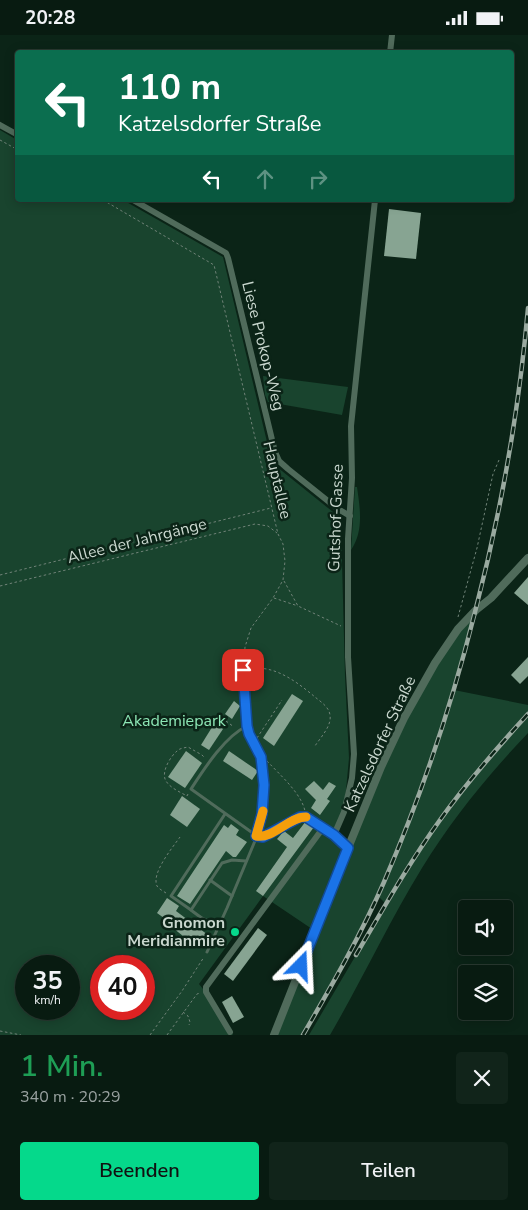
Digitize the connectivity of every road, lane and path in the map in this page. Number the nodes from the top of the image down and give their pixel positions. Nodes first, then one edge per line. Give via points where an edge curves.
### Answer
1 (392, 35) edge
2 (390, 50) edge
3 (0, 125) edge
4 (15, 133) edge
5 (0, 140) edge
6 (15, 148) edge
7 (105, 202) edge
8 (137, 202) edge
9 (375, 202) edge
10 (499, 460) dead end
11 (272, 508) junction
12 (350, 516) junction
13 (278, 533) junction
14 (528, 558) edge
15 (0, 575) edge
16 (283, 580) junction
17 (0, 586) edge
18 (273, 598) junction
19 (298, 606) junction
20 (458, 619) dead end
21 (344, 627) dead end
22 (243, 670) junction
23 (282, 701) dead end
24 (222, 718) dead end
25 (247, 726) junction
26 (238, 730) junction
27 (254, 743) junction
28 (315, 746) dead end
29 (261, 757) junction
30 (209, 762) junction
31 (191, 789) junction
32 (226, 813) junction
33 (306, 817) junction
34 (323, 828) junction
35 (334, 835) junction
36 (256, 836) junction
37 (180, 837) dead end
38 (348, 848) junction
39 (246, 861) junction
40 (210, 880) junction
41 (171, 896) junction
42 (232, 896) junction
43 (191, 910) junction
44 (222, 920) junction
45 (207, 953) joint
46 (206, 987) junction
47 (183, 1011) junction
48 (189, 1025) dead end
49 (0, 1031) edge
50 (230, 1032) dead end
51 (21, 1035) edge
52 (150, 1035) edge
53 (167, 1035) edge
54 (274, 1035) edge

1 - 2 street
3 - 4 street
5 - 6 path
7 - 11 path, Hauptallee via 214,265
8 - 12 street, Liese Prokop-Weg via 226,253 279,461
9 - 12 street, Gutshof-Gasse via 351,426
10 - 20 path
11 - 13 path, Hauptallee
11 - 15 path
12 - 35 street, Gutshof-Gasse via 348,657 354,753 344,812
13 - 16 path, Hauptallee via 285,561
13 - 17 path, Allee der Jahrgänge via 268,526 255,525
14 - 38 street, Katzelsdorfer Straße via 458,629 435,663 404,718
16 - 18 path
16 - 19 path
18 - 19 path
18 - 22 path via 251,628 244,647
19 - 21 path
22 - 25 lane
22 - 28 path via 259,667 272,670 292,679 326,707 330,719
23 - 27 path
24 - 26 path
25 - 26 lane
25 - 27 lane
26 - 30 lane
27 - 29 lane
29 - 33 path via 296,793 304,805
29 - 36 lane via 264,785 262,814
30 - 31 lane
30 - 31 path via 188,747 178,749 170,759 165,779 187,796
31 - 32 lane
32 - 36 lane
32 - 41 lane
33 - 34 lane
33 - 36 lane via 300,817 263,837
34 - 35 street
34 - 46 street
35 - 38 street
36 - 39 lane
37 - 41 path via 155,879 158,887
38 - 54 street, Katzelsdorfer Straße
39 - 40 lane via 222,863
39 - 42 lane
40 - 42 lane
40 - 43 lane
41 - 43 lane
42 - 44 lane
43 - 44 lane via 205,921
44 - 45 lane
45 - 52 path
46 - 47 path
46 - 50 street
47 - 48 path via 188,1016
47 - 53 path
49 - 51 path

